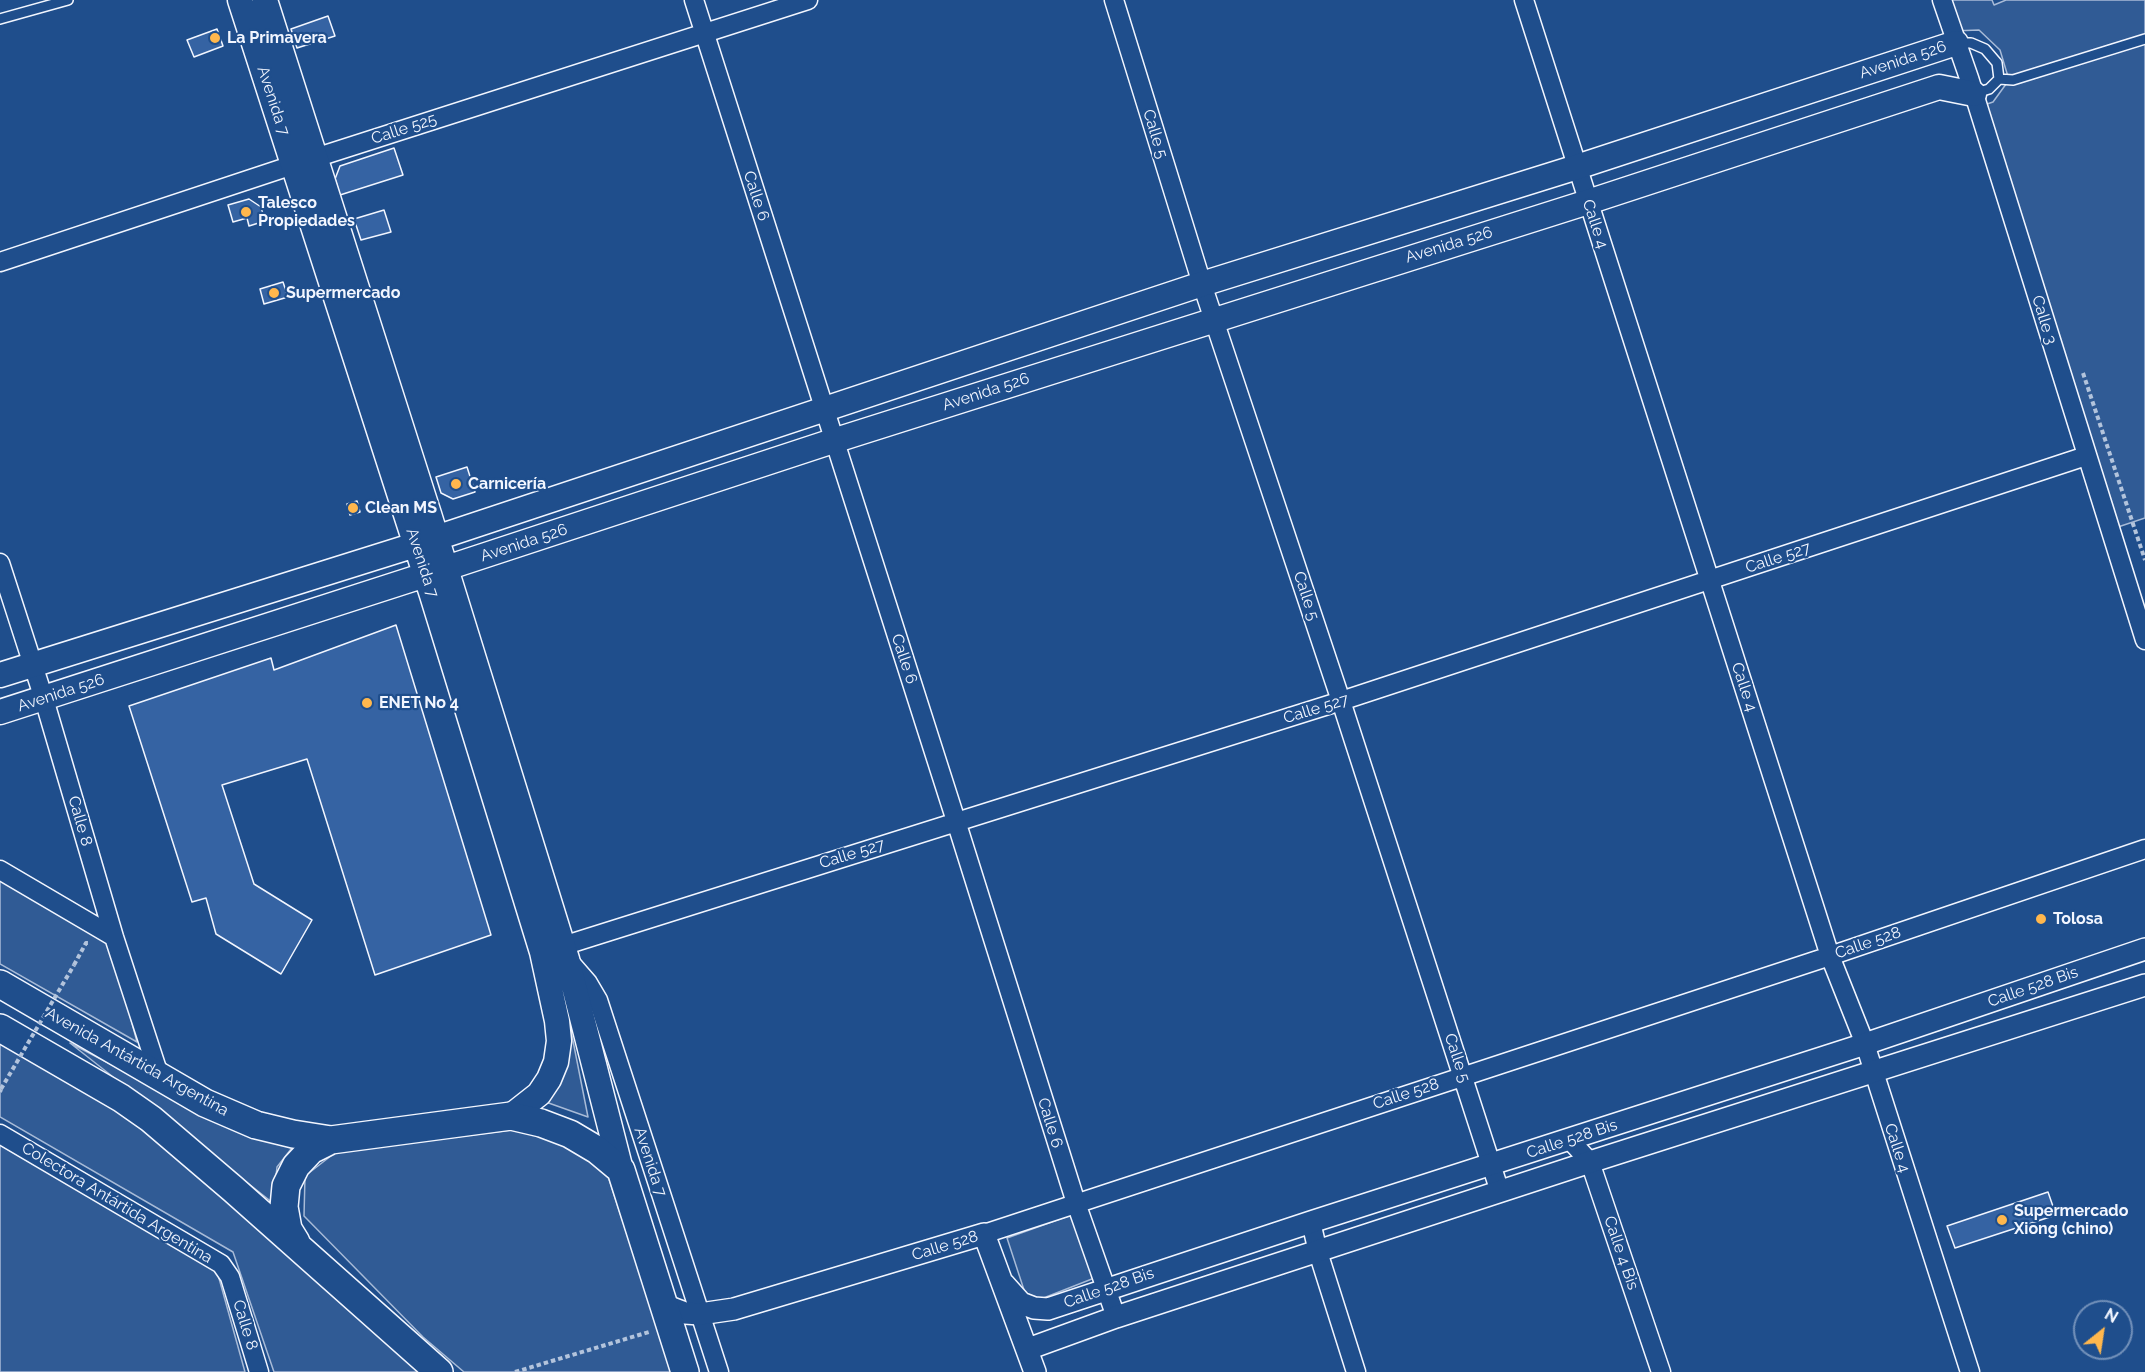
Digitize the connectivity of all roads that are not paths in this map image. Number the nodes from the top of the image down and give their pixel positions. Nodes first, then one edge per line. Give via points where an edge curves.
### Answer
1 (68, 0) edge
2 (240, 0) edge
3 (265, 0) edge
4 (694, 0) edge
5 (808, 0) edge
6 (1114, 0) edge
7 (1524, 0) edge
8 (1942, 0) edge
9 (0, 19) edge
10 (704, 33) junction
11 (2145, 39) edge
12 (1956, 43) junction
13 (1999, 79) junction
14 (1974, 94) junction
15 (305, 161) junction
16 (1577, 167) junction
17 (1588, 202) junction
18 (0, 262) edge
19 (1202, 284) junction
20 (1214, 319) junction
21 (824, 409) junction
22 (833, 441) junction
23 (2086, 456) junction
24 (425, 542) junction
25 (0, 563) edge
26 (435, 572) junction
27 (1710, 580) junction
28 (2145, 640) edge
29 (33, 664) junction
30 (0, 675) edge
31 (44, 699) junction
32 (1341, 701) junction
33 (0, 712) edge
34 (956, 821) junction
35 (2145, 849) edge
36 (0, 870) edge
37 (114, 937) junction
38 (2145, 949) edge
39 (558, 952) junction
40 (1830, 956) junction
41 (0, 984) edge
42 (2145, 985) edge
43 (0, 1028) edge
44 (1865, 1044) junction
45 (1873, 1072) junction
46 (1462, 1076) junction
47 (160, 1078) junction
48 (511, 1116) junction
49 (0, 1134) edge
50 (331, 1140) junction
51 (1570, 1140) junction
52 (1590, 1162) junction
53 (1491, 1165) junction
54 (621, 1170) junction
55 (1500, 1192) junction
56 (1076, 1203) junction
57 (1311, 1222) junction
58 (984, 1234) junction
59 (299, 1248) junction
60 (1318, 1252) junction
61 (230, 1277) joint
62 (1004, 1284) junction
63 (1105, 1289) junction
64 (700, 1314) junction
65 (667, 1315) junction
66 (1116, 1317) junction
67 (1028, 1349) junction
68 (432, 1369) edge
69 (259, 1372) edge
70 (685, 1372) edge
71 (719, 1372) edge
72 (1035, 1372) edge
73 (1356, 1372) edge
74 (1661, 1372) edge
75 (1970, 1372) edge

1 - 9 lane
2 - 15 main road, Avenida 7
3 - 15 main road, Avenida 7
4 - 10 street, Calle 6
5 - 10 street, Calle 525
6 - 19 street, Calle 5
7 - 16 street, Calle 4
8 - 12 street, Calle 3
10 - 15 street, Calle 525
10 - 21 street, Calle 6
11 - 13 lane via 2013,80
12 - 13 lane via 1971,43 1985,49 1997,63
12 - 14 street, Calle 3
12 - 16 main road, Avenida 526
13 - 14 lane via 1989,89
14 - 17 main road, Avenida 526 via 1939,87
14 - 23 street, Calle 3
15 - 18 street, Calle 525
15 - 24 main road, Avenida 7
16 - 17 street, Calle 4
16 - 19 main road, Avenida 526
17 - 20 main road, Avenida 526
17 - 27 street, Calle 4
19 - 20 street, Calle 5
19 - 21 main road, Avenida 526
20 - 22 main road, Avenida 526
20 - 32 street, Calle 5
21 - 22 street, Calle 6
21 - 24 main road, Avenida 526
22 - 26 main road, Avenida 526
22 - 34 street, Calle 6
23 - 27 street, Calle 527
23 - 28 street, Calle 3
24 - 26 main road, Avenida 7
24 - 29 main road, Avenida 526
25 - 29 street, Calle 8
26 - 31 main road, Avenida 526
26 - 39 main road, Avenida 7
27 - 32 street, Calle 527
27 - 40 street, Calle 4
29 - 30 main road, Avenida 526
29 - 31 street, Calle 8
31 - 33 main road, Avenida 526
31 - 37 street, Calle 8
32 - 34 street, Calle 527
32 - 46 street, Calle 5
34 - 39 street, Calle 527
34 - 56 street, Calle 6
35 - 40 street, Calle 528
36 - 37 street
37 - 47 street, Calle 8
38 - 44 street, Calle 528 Bis
39 - 48 main road, Avenida 7 via 556,1062 539,1094
39 - 54 main road, Avenida 7
39 - 64 street, Avenida 7 via 588,983 598,1000
40 - 44 street, Calle 4
40 - 46 street, Calle 528
41 - 47 main road, Avenida Antártida Argentina
42 - 45 street, Calle 528 Bis
43 - 59 main road via 151,1119
44 - 45 street, Calle 4
44 - 51 street, Calle 528 Bis
45 - 52 street, Calle 528 Bis
45 - 75 street, Calle 4
46 - 53 street, Calle 5
46 - 56 street, Calle 528
47 - 50 main road, Avenida Antártida Argentina via 256,1125
48 - 50 main road, Avenida Antártida Argentina
48 - 54 main road, Avenida Antártida Argentina via 570,1134
49 - 61 street, Colectora Antártida Argentina via 220,1264
50 - 59 main road via 311,1150 286,1185 288,1229
51 - 52 street, Calle 4 Bis
51 - 53 street, Calle 528 Bis
52 - 55 street, Calle 528 Bis
52 - 74 street, Calle 4 Bis
53 - 55 street, Calle 5
53 - 57 street, Calle 528 Bis
54 - 65 main road, Avenida 7
55 - 60 street, Calle 528 Bis
56 - 58 street, Calle 528
56 - 63 street, Calle 6
57 - 60 street
57 - 63 street, Calle 528 Bis
58 - 62 street
58 - 64 street, Calle 528 via 734,1309
59 - 68 main road
60 - 66 street, Calle 528 Bis
60 - 73 street
61 - 69 street, Calle 8
62 - 63 street, Calle 528 Bis via 1021,1303 1048,1309
62 - 67 street
63 - 66 street, Calle 6
64 - 65 street, Calle 528
64 - 71 street, Avenida 7
65 - 70 main road, Avenida 7
66 - 67 street, Calle 528 Bis
67 - 72 street

